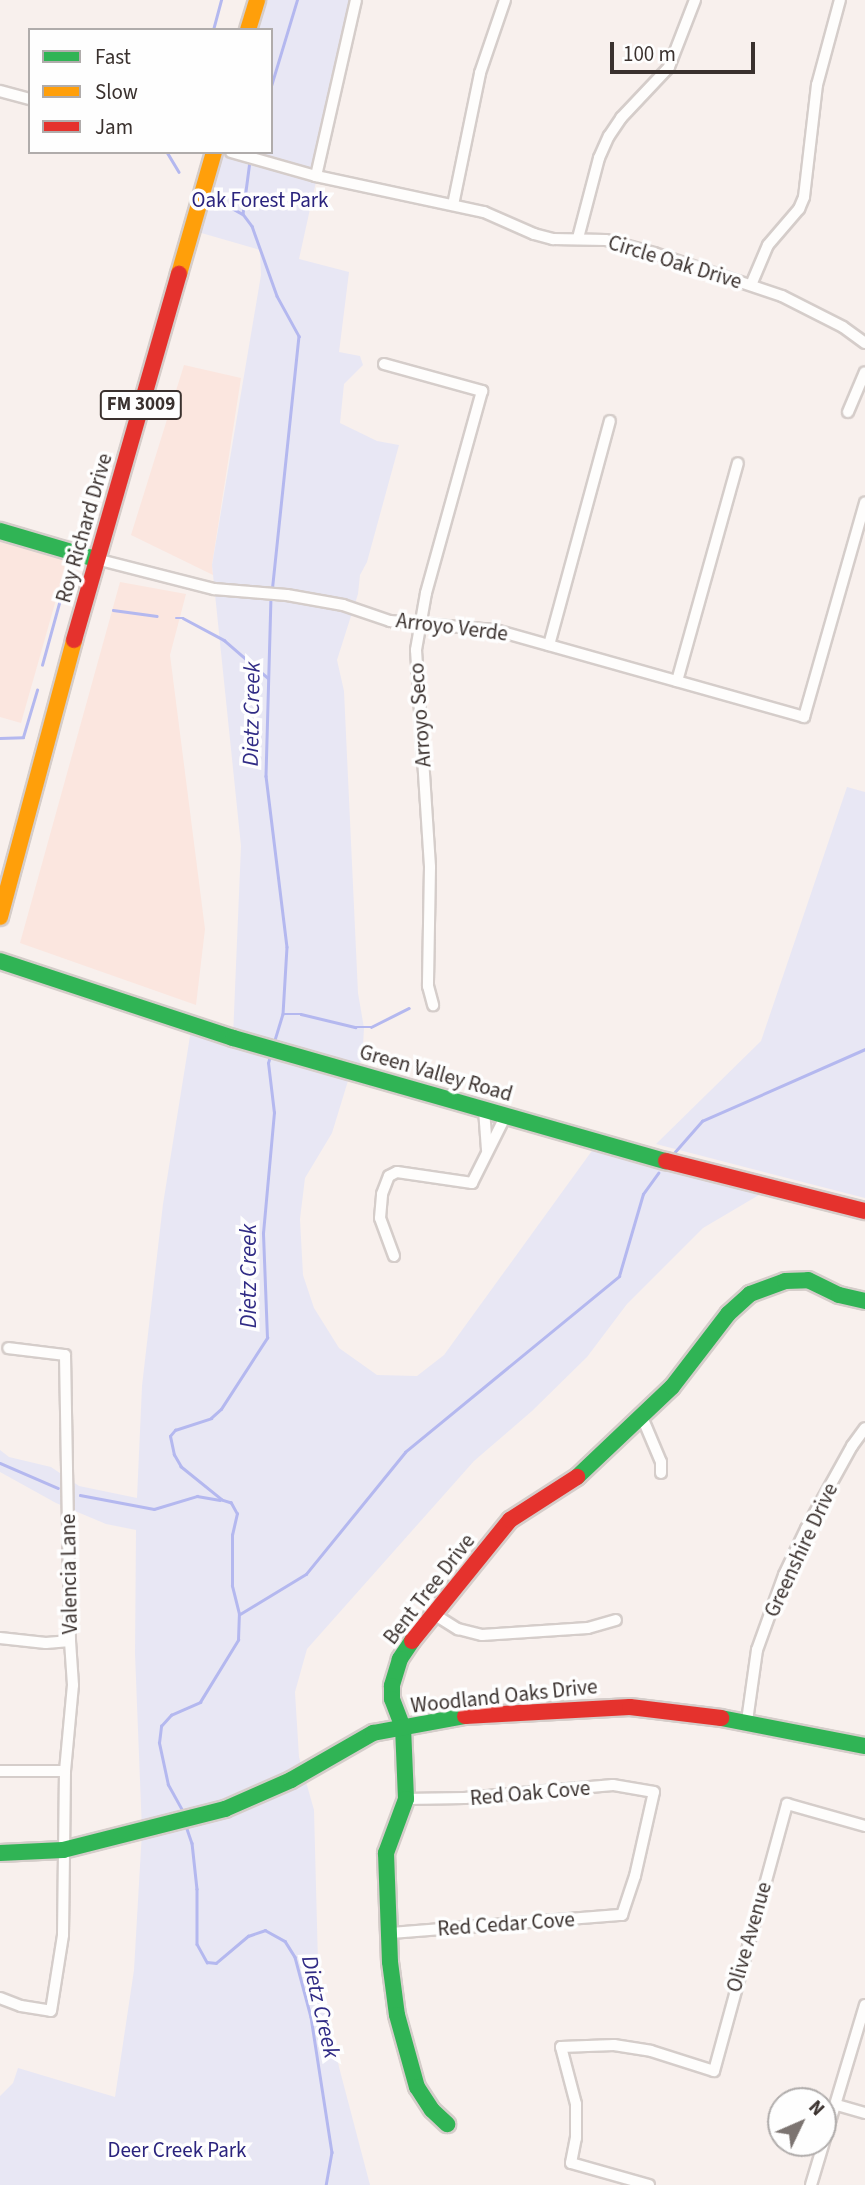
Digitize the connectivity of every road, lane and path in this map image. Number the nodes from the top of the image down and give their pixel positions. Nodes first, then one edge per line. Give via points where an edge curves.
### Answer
1 (257, 0) edge
2 (356, 0) edge
3 (505, 0) edge
4 (695, 0) edge
5 (839, 0) edge
6 (249, 28) edge
7 (0, 91) edge
8 (28, 98) edge
9 (213, 154) edge
10 (237, 154) edge
11 (316, 176) junction
12 (453, 205) junction
13 (578, 238) junction
14 (751, 285) junction
15 (865, 343) edge
16 (384, 364) dead end
17 (865, 372) edge
18 (848, 411) dead end
19 (610, 421) dead end
20 (738, 463) dead end
21 (865, 503) edge
22 (0, 531) edge
23 (96, 559) junction
24 (419, 625) junction
25 (549, 645) junction
26 (677, 681) junction
27 (0, 917) edge
28 (0, 961) edge
29 (433, 1005) dead end
30 (484, 1109) junction
31 (506, 1115) junction
32 (487, 1150) junction
33 (865, 1212) edge
34 (394, 1256) dead end
35 (865, 1300) edge
36 (8, 1348) dead end
37 (642, 1417) junction
38 (865, 1428) edge
39 (661, 1473) dead end
40 (432, 1613) junction
41 (616, 1620) dead end
42 (0, 1638) edge
43 (70, 1641) junction
44 (747, 1721) junction
45 (403, 1727) junction
46 (865, 1746) edge
47 (0, 1771) edge
48 (65, 1771) junction
49 (405, 1799) junction
50 (865, 1826) edge
51 (63, 1850) junction
52 (0, 1853) edge
53 (622, 1915) joint
54 (391, 1933) junction
55 (0, 1998) edge
56 (865, 2005) edge
57 (837, 2105) joint
58 (865, 2113) edge
59 (447, 2123) dead end
60 (820, 2157) edge
61 (649, 2185) edge
62 (811, 2185) edge

1 - 6 street
2 - 11 street
3 - 12 street via 480,74
4 - 13 street via 669,67 621,118 599,158
5 - 14 street via 817,85 804,197 768,245
7 - 8 street
9 - 23 street, Roy Richard Drive / FM 3009
10 - 11 street, Circle Oak Drive
11 - 12 street, Circle Oak Drive
12 - 13 street, Circle Oak Drive via 484,212 534,234
13 - 14 street, Circle Oak Drive via 634,247
14 - 15 street, Circle Oak Drive via 823,316
16 - 24 street, Arroyo Seco via 482,391
17 - 18 street
19 - 25 street
20 - 26 street
21 - 26 street, Arroyo Verde via 804,718
22 - 23 street
23 - 24 street, Arroyo Verde via 214,589 287,595
23 - 27 street, Roy Richard Drive / FM 3009
24 - 25 street, Arroyo Verde via 495,630
24 - 29 street, Arroyo Seco via 416,650 430,867 428,986
25 - 26 street, Arroyo Verde
28 - 30 street, Green Valley Road via 245,1041
30 - 31 street, Green Valley Road
30 - 32 street
31 - 32 street
31 - 33 street, Green Valley Road
32 - 34 street via 476,1178 468,1184 397,1171 388,1176 380,1218
35 - 37 street, Bent Tree Drive via 839,1295 808,1280 785,1281 750,1294
36 - 43 street, Valencia Lane via 65,1355
37 - 39 street
37 - 40 street, Bent Tree Drive via 575,1480 510,1520
38 - 44 street, Greenshire Drive via 819,1505 785,1575 757,1650
40 - 41 street via 458,1629 482,1635 588,1628
40 - 45 street, Bent Tree Drive via 407,1646 394,1674 393,1699
42 - 43 street
43 - 48 street, Valencia Lane via 74,1685
44 - 45 street, Woodland Oaks Drive via 615,1706 464,1716
44 - 46 street, Woodland Oaks Drive
45 - 49 street, Bent Tree Drive
45 - 51 street, Woodland Oaks Drive via 373,1733 261,1796
47 - 48 street
48 - 51 street, Valencia Lane
49 - 53 street, Red Oak Cove via 613,1785 654,1792 639,1864
49 - 54 street, Bent Tree Drive via 386,1853
50 - 61 street, Olive Avenue via 787,1804 713,2071 651,2051 614,2045 561,2047 576,2104 571,2163
51 - 52 street, Woodland Oaks Drive
51 - 55 street, Valencia Lane via 63,1935 51,2011
53 - 54 street, Red Cedar Cove
54 - 59 street, Bent Tree Drive via 397,2015 411,2069 425,2101
56 - 57 street
57 - 58 street
60 - 62 street

